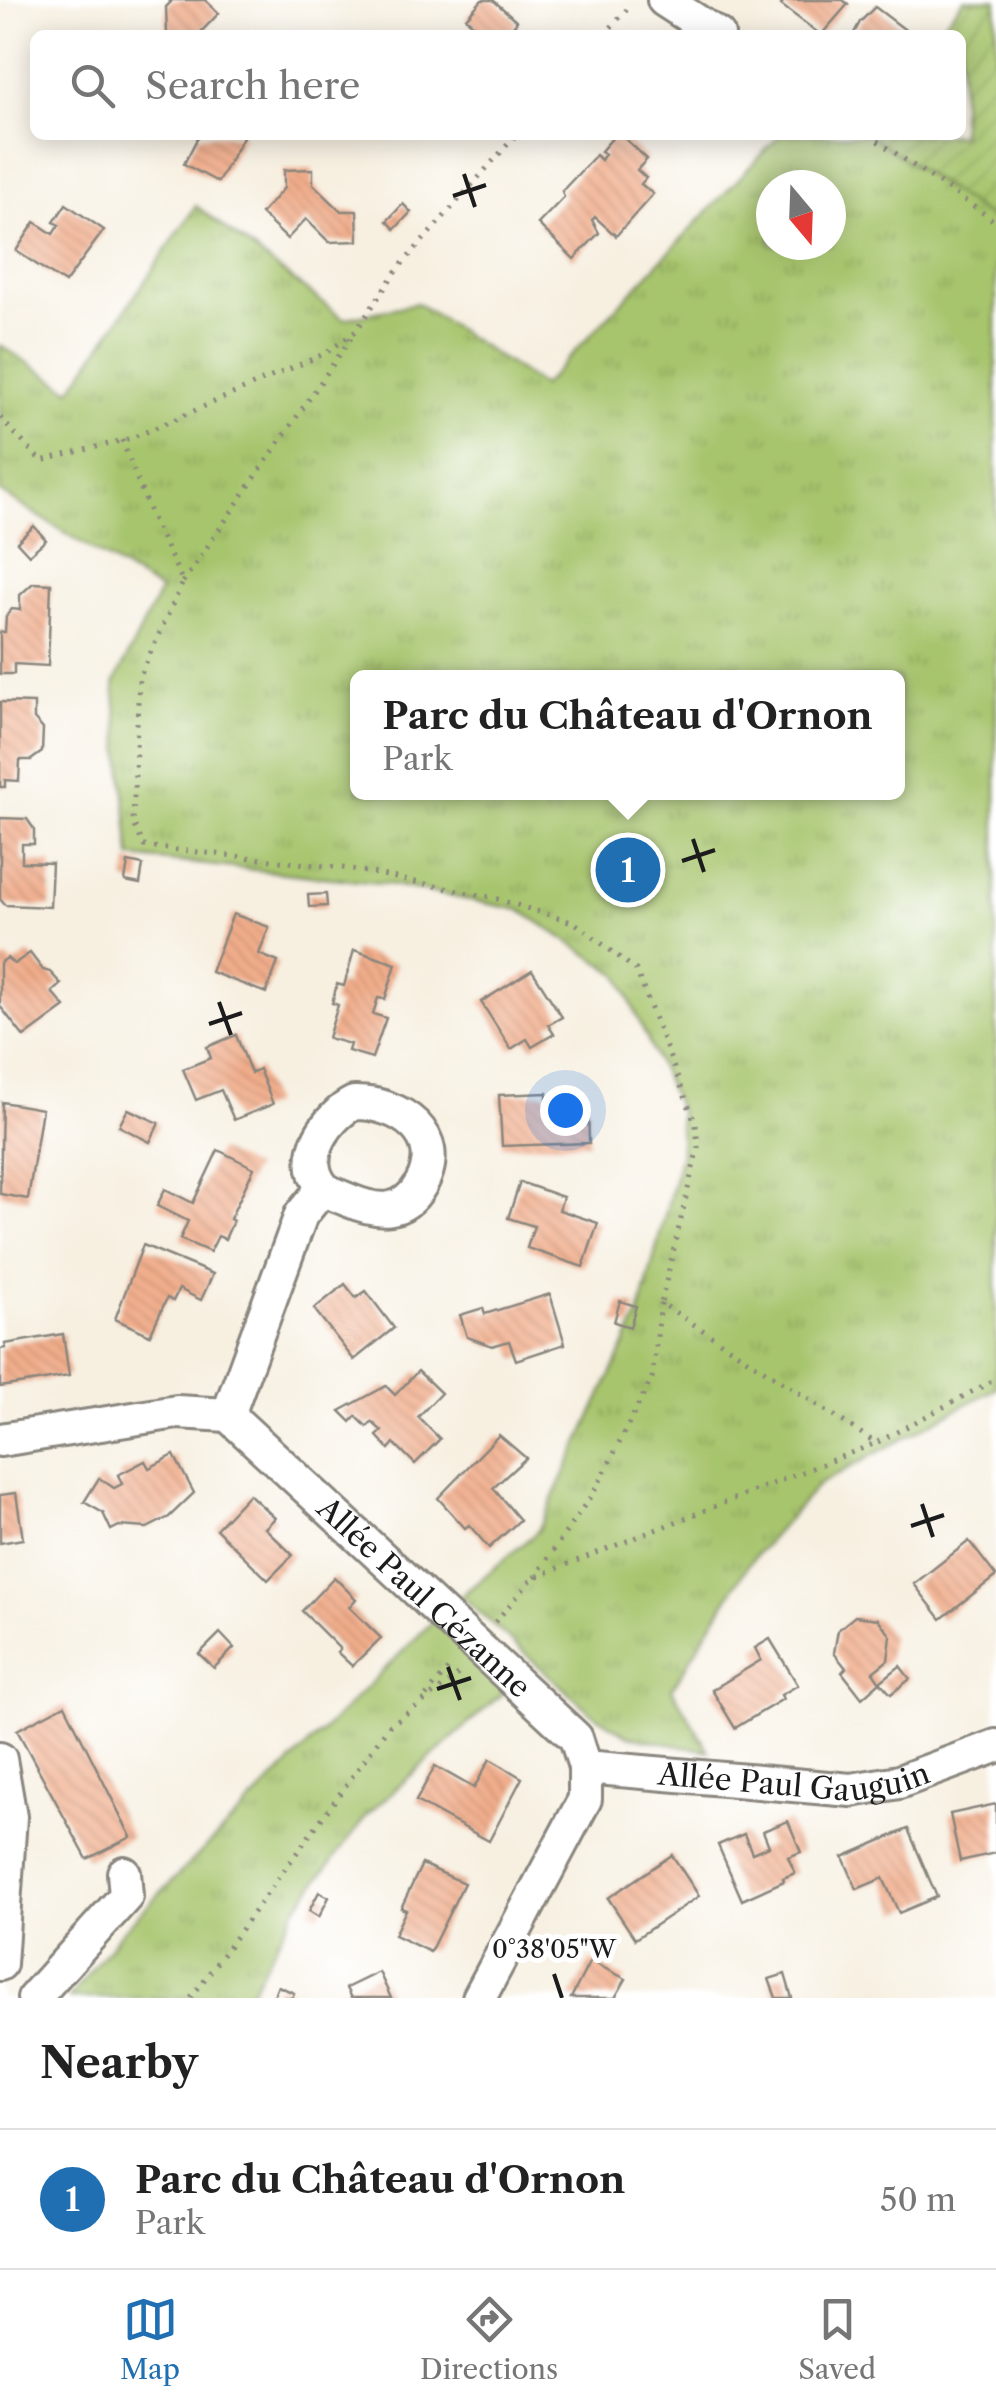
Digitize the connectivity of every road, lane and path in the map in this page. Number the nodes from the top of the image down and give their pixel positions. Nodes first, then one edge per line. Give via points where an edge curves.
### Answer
1 (635, 0) edge
2 (664, 0) edge
3 (608, 30) edge
4 (710, 30) edge
5 (512, 140) edge
6 (876, 140) edge
7 (996, 222) edge
8 (356, 331) junction
9 (0, 418) edge
10 (10, 429) junction
11 (0, 430) edge
12 (122, 440) junction
13 (183, 582) junction
14 (323, 1188) dead end
15 (661, 1303) junction
16 (996, 1379) edge
17 (228, 1415) junction
18 (0, 1440) edge
19 (533, 1578) dead end
20 (457, 1659) dead end
21 (425, 1698) dead end
22 (996, 1746) edge
23 (0, 1759) edge
24 (585, 1768) junction
25 (124, 1873) dead end
26 (0, 1964) edge
27 (34, 1998) edge
28 (478, 1998) edge

1 - 3 path
2 - 4 street
5 - 8 path via 396,271
6 - 7 path
8 - 12 path via 326,354
8 - 13 path
9 - 10 path
10 - 11 path
10 - 12 path via 41,460
12 - 13 path
13 - 15 path via 139,678 132,822 144,846 352,869 494,898 575,923 636,970 696,1124 698,1147
14 - 17 street via 301,1215
15 - 16 path via 876,1443
15 - 19 path via 652,1378 597,1488
17 - 18 street via 177,1412
17 - 24 street, Allée Paul Cézanne via 576,1738
20 - 21 path
22 - 24 street, Allée Paul Gauguin via 899,1782 851,1790
23 - 26 street via 10,1817
24 - 28 street via 586,1799
25 - 27 street via 126,1896

